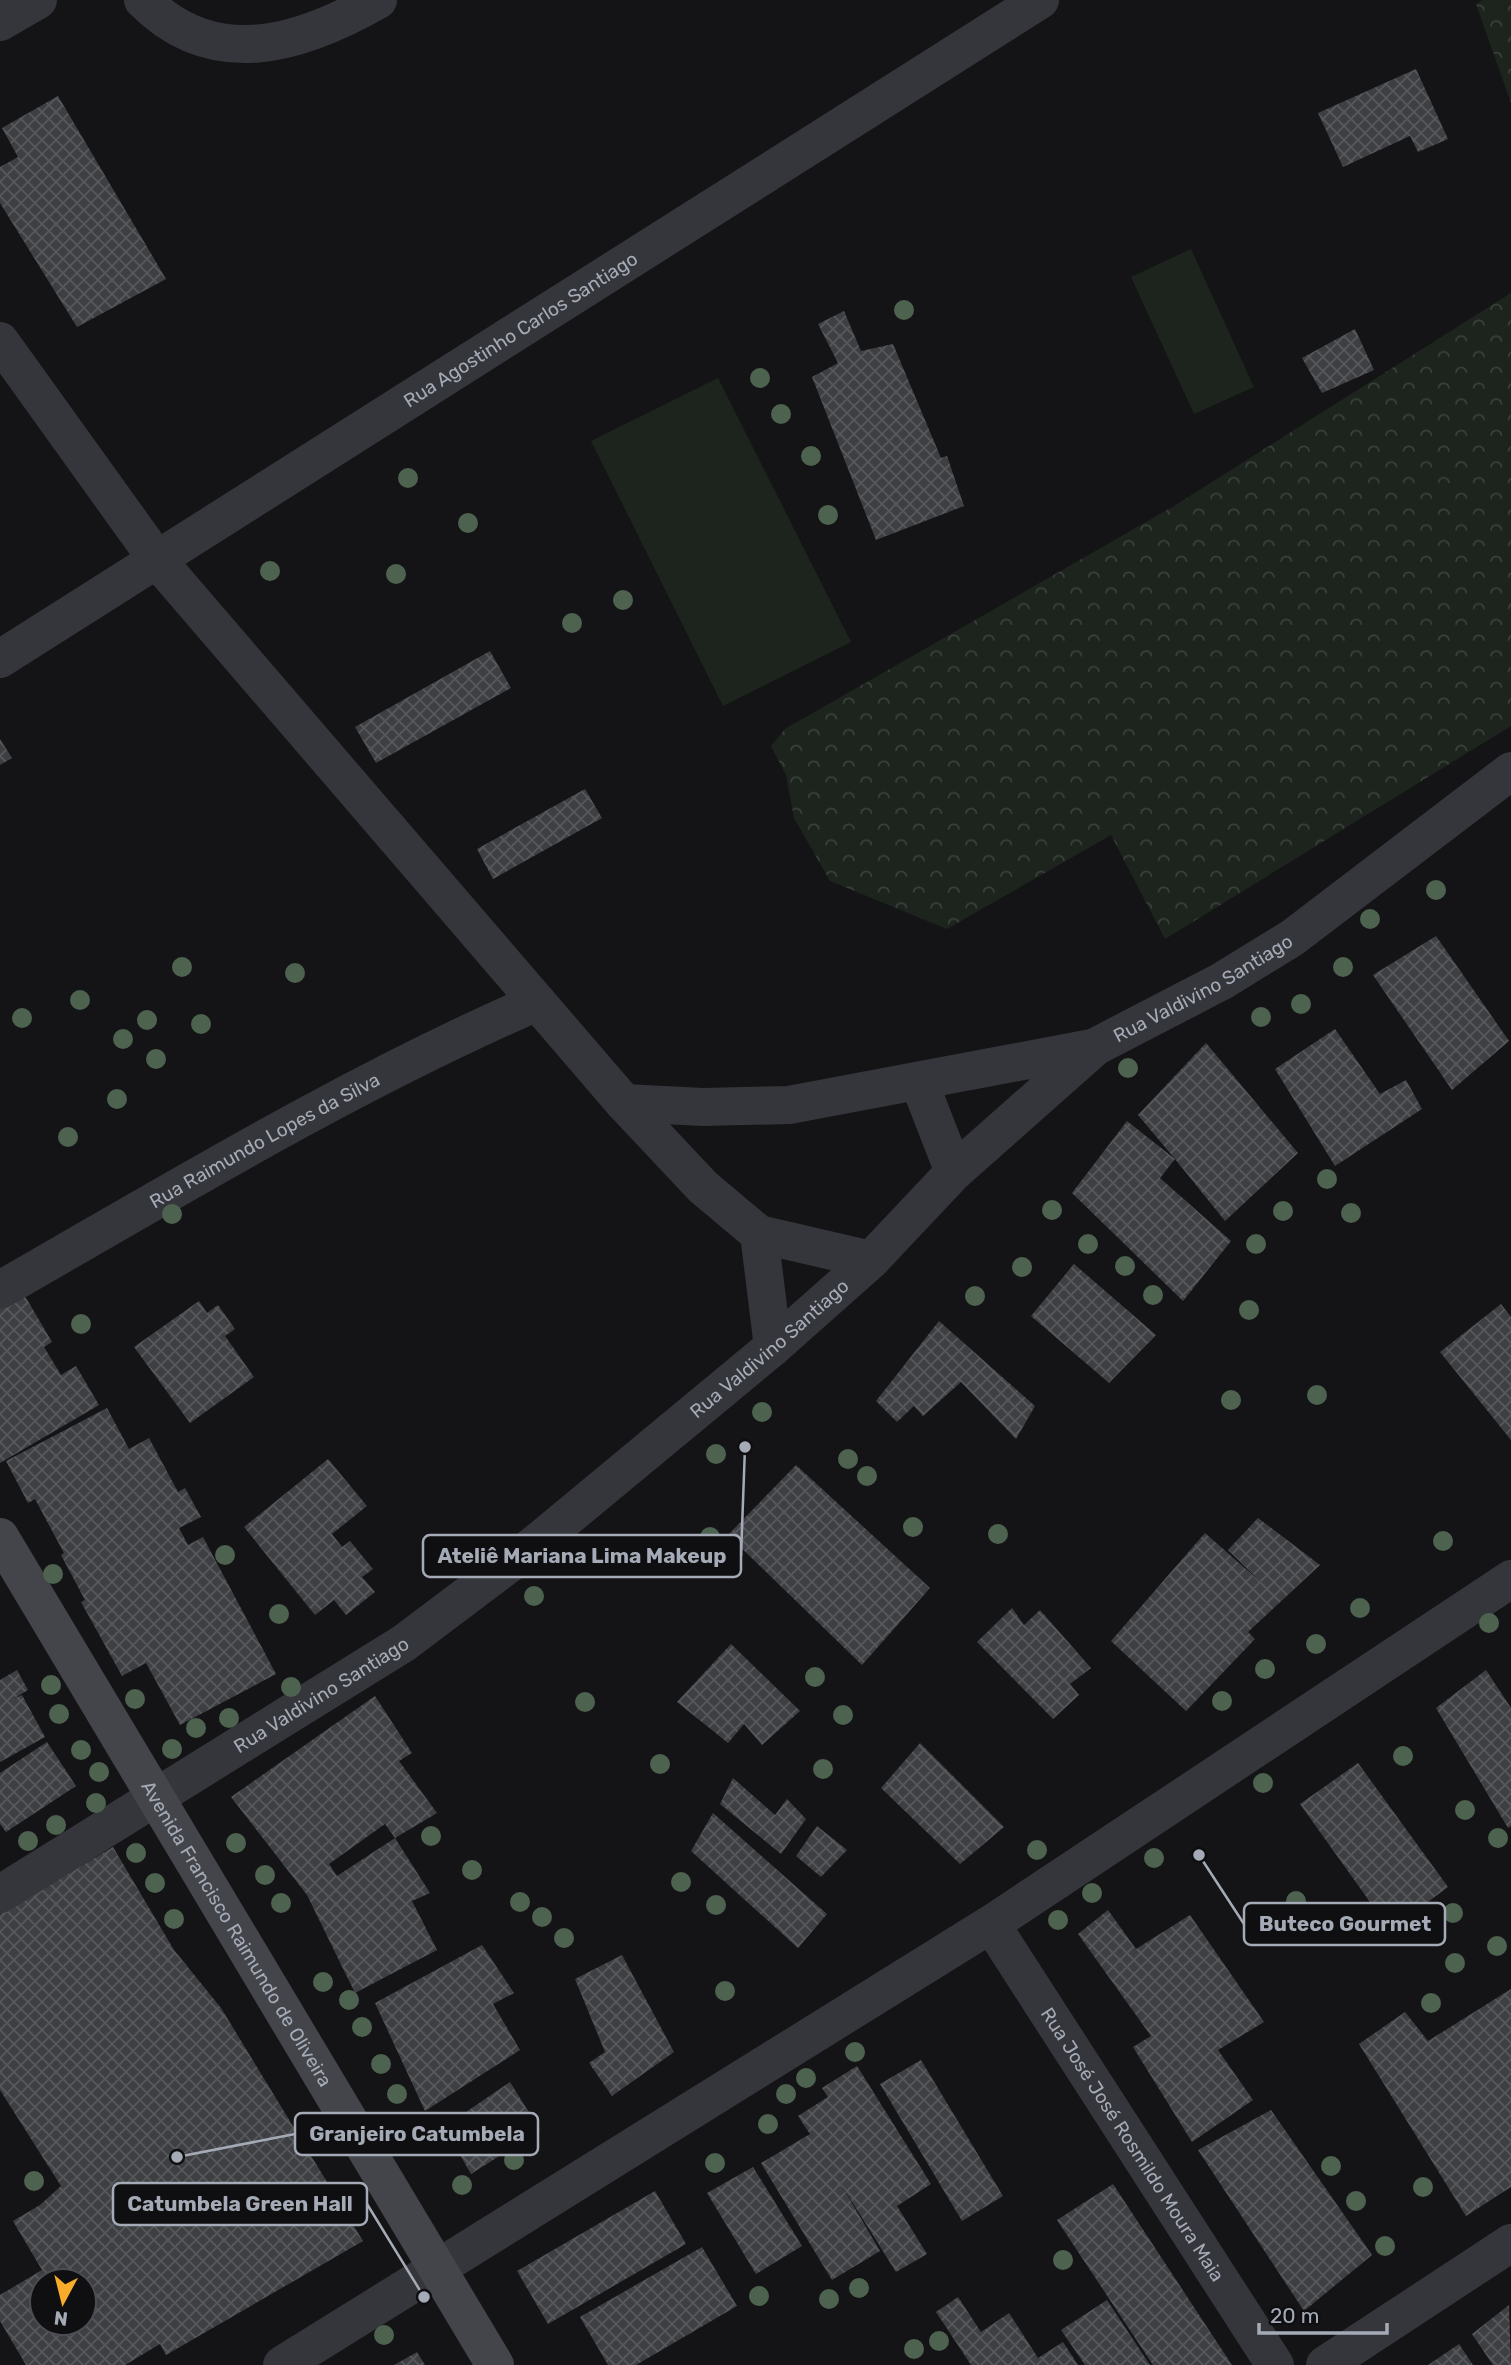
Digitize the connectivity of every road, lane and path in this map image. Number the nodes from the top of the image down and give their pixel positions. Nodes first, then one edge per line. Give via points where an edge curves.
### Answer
1 (38, 0) edge
2 (143, 0) edge
3 (378, 0) edge
4 (1040, 0) edge
5 (0, 22) edge
6 (0, 341) edge
7 (158, 561) junction
8 (0, 659) edge
9 (1511, 771) edge
10 (537, 1002) junction
11 (1094, 1047) junction
12 (919, 1082) junction
13 (624, 1103) junction
14 (954, 1172) junction
15 (759, 1234) junction
16 (871, 1260) junction
17 (0, 1290) edge
18 (773, 1347) junction
19 (0, 1537) edge
20 (1511, 1579) edge
21 (157, 1796) junction
22 (0, 1894) edge
23 (991, 1924) junction
24 (1511, 2243) edge
25 (437, 2270) junction
26 (282, 2365) edge
27 (495, 2365) edge
28 (1275, 2365) edge
29 (1325, 2365) edge

1 - 5 street
2 - 3 street via 162,19 211,41 263,45 335,25
4 - 7 street, Rua Agostinho Carlos Santiago
6 - 7 street
7 - 8 street, Rua Agostinho Carlos Santiago
7 - 10 street
9 - 11 street, Rua Valdivino Santiago via 1292,937 1222,981
10 - 13 street
10 - 17 street, Rua Raimundo Lopes da Silva via 360,1086
11 - 12 street
11 - 14 street, Rua Valdivino Santiago
12 - 13 street via 789,1105
12 - 14 street
13 - 15 street via 702,1187
14 - 16 street, Rua Valdivino Santiago
15 - 16 street
15 - 18 street
16 - 18 street, Rua Valdivino Santiago
18 - 21 street, Rua Valdivino Santiago via 534,1545 404,1643
19 - 21 street, Avenida Francisco Raimundo de Oliveira
20 - 23 street
21 - 22 street, Rua Valdivino Santiago
21 - 25 street, Avenida Francisco Raimundo de Oliveira
23 - 25 street
23 - 28 street, Rua José José Rosmildo Moura Maia
24 - 29 street
25 - 26 street
25 - 27 street, Avenida Francisco Raimundo de Oliveira

